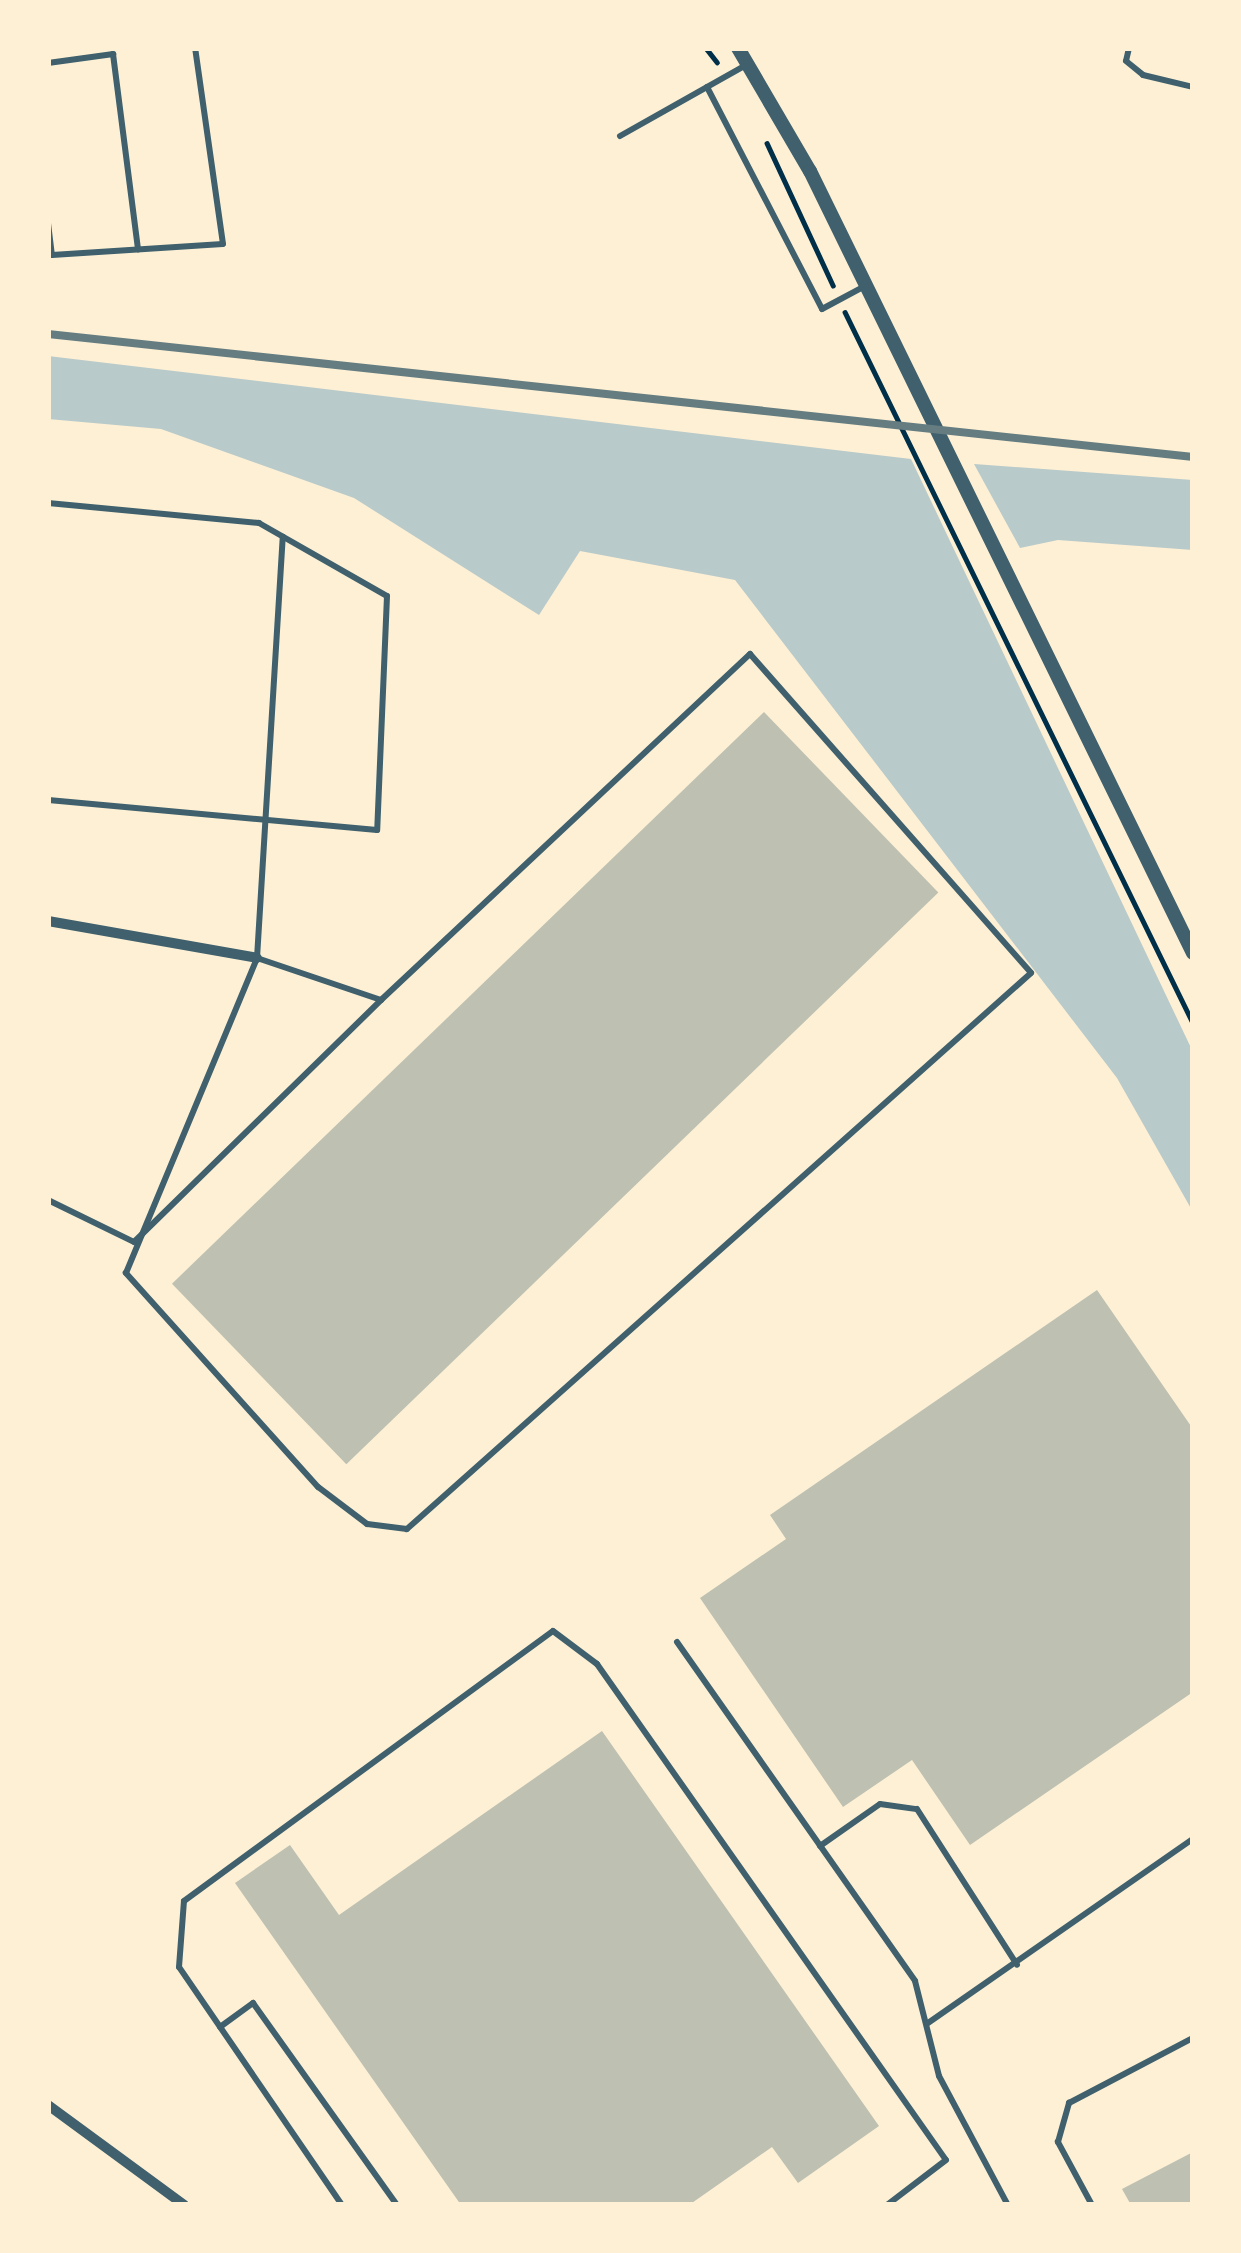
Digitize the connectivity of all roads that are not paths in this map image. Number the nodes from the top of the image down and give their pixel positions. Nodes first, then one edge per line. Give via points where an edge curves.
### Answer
1 (195, 48) edge
2 (738, 48) edge
3 (1129, 48) edge
4 (48, 63) edge
5 (749, 63) junction
6 (707, 87) junction
7 (1193, 87) edge
8 (620, 136) dead end
9 (48, 224) edge
10 (138, 249) junction
11 (863, 287) junction
12 (48, 503) edge
13 (283, 537) junction
14 (48, 800) edge
15 (266, 820) junction
16 (48, 921) edge
17 (1193, 952) edge
18 (257, 958) junction
19 (380, 1000) junction
20 (48, 1201) edge
21 (134, 1242) junction
22 (677, 1642) dead end
23 (1193, 1839) edge
24 (820, 1846) junction
25 (1017, 1965) junction
26 (928, 2023) junction
27 (220, 2027) junction
28 (1193, 2038) edge
29 (48, 2105) edge
30 (184, 2205) edge
31 (342, 2205) edge
32 (398, 2205) edge
33 (887, 2205) edge
34 (1008, 2205) edge
35 (1092, 2205) edge

1 - 10 lane via 223,244
2 - 5 street
3 - 7 lane via 1126,61 1144,75
4 - 10 lane via 112,55
5 - 6 lane
5 - 11 street
6 - 8 lane
6 - 11 lane via 822,309
9 - 10 lane via 52,254
11 - 17 street
12 - 13 lane via 259,523
13 - 15 lane
13 - 15 lane via 387,596 377,830
14 - 15 lane
15 - 18 lane
16 - 18 street
18 - 19 lane
18 - 21 lane
19 - 21 lane
19 - 21 lane via 750,654 1031,973 407,1529 367,1524 287,1454 149,1308 126,1273
20 - 21 lane
22 - 24 lane
23 - 25 lane
24 - 25 lane via 880,1804 917,1809
24 - 26 lane via 915,1982
25 - 26 lane
26 - 34 lane via 939,2076
27 - 31 lane
27 - 32 lane via 253,2003
27 - 33 lane via 178,1967 184,1901 553,1631 597,1664 946,2160
28 - 35 lane via 1069,2103 1058,2142
29 - 30 street

